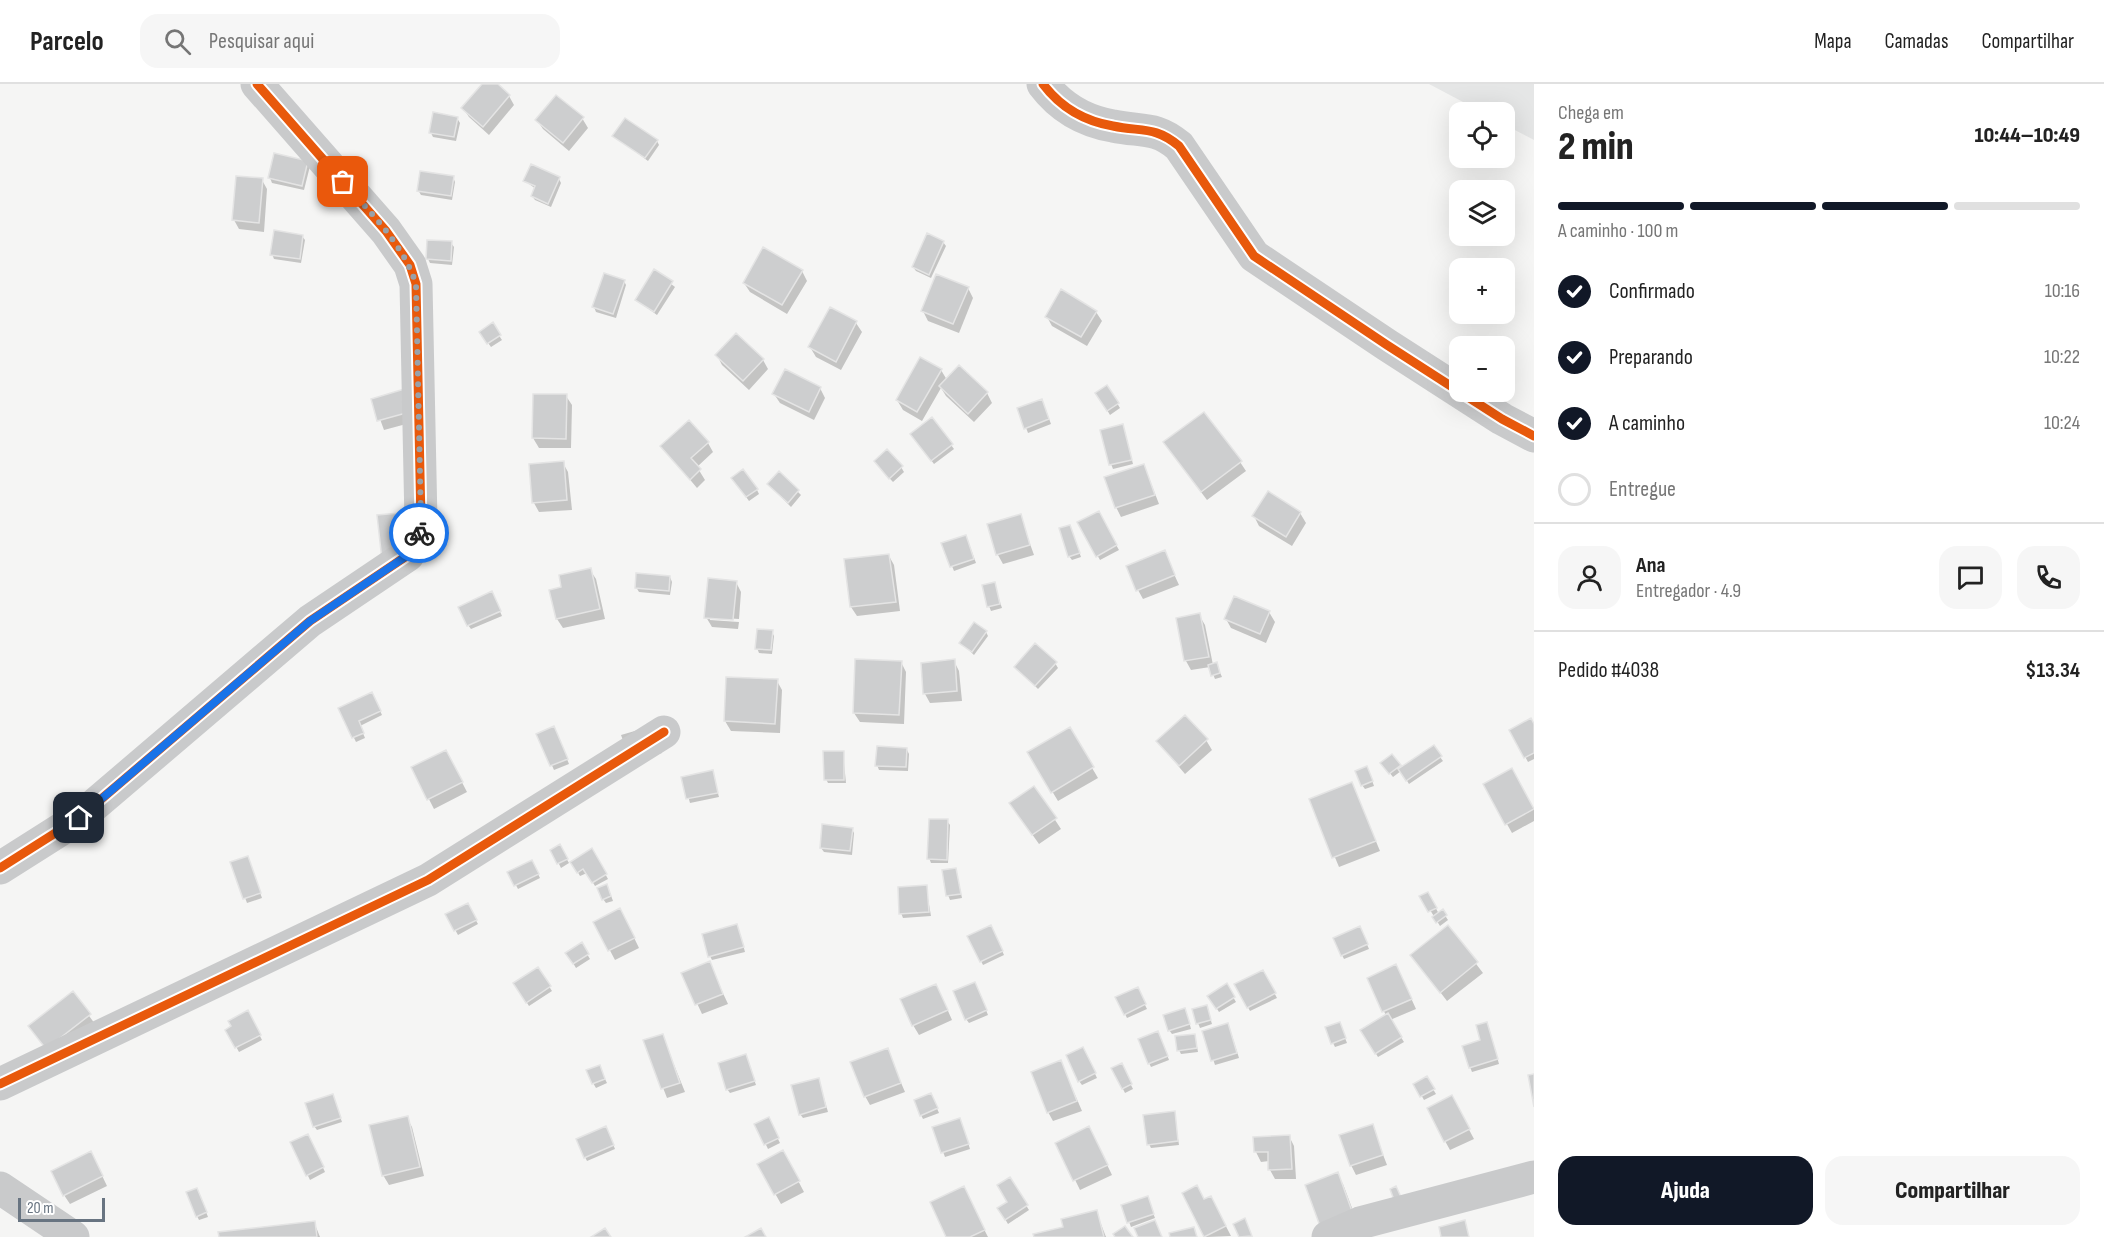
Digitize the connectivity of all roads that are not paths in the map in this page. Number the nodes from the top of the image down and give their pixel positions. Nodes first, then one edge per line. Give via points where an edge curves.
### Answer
1 (257, 84) edge
2 (1043, 84) edge
3 (1534, 436) edge
4 (664, 732) dead end
5 (0, 868) edge
6 (0, 1084) edge
7 (1534, 1177) edge
8 (0, 1188) edge
9 (74, 1237) edge
10 (1328, 1237) edge

1 - 5 street via 386,231 410,265 416,284 421,522 417,539 408,555 310,621 79,818
2 - 3 street via 1055,100 1081,117 1115,127 1166,134 1179,146 1254,256 1502,419
4 - 6 street via 428,880
7 - 10 street via 1360,1223
8 - 9 street

